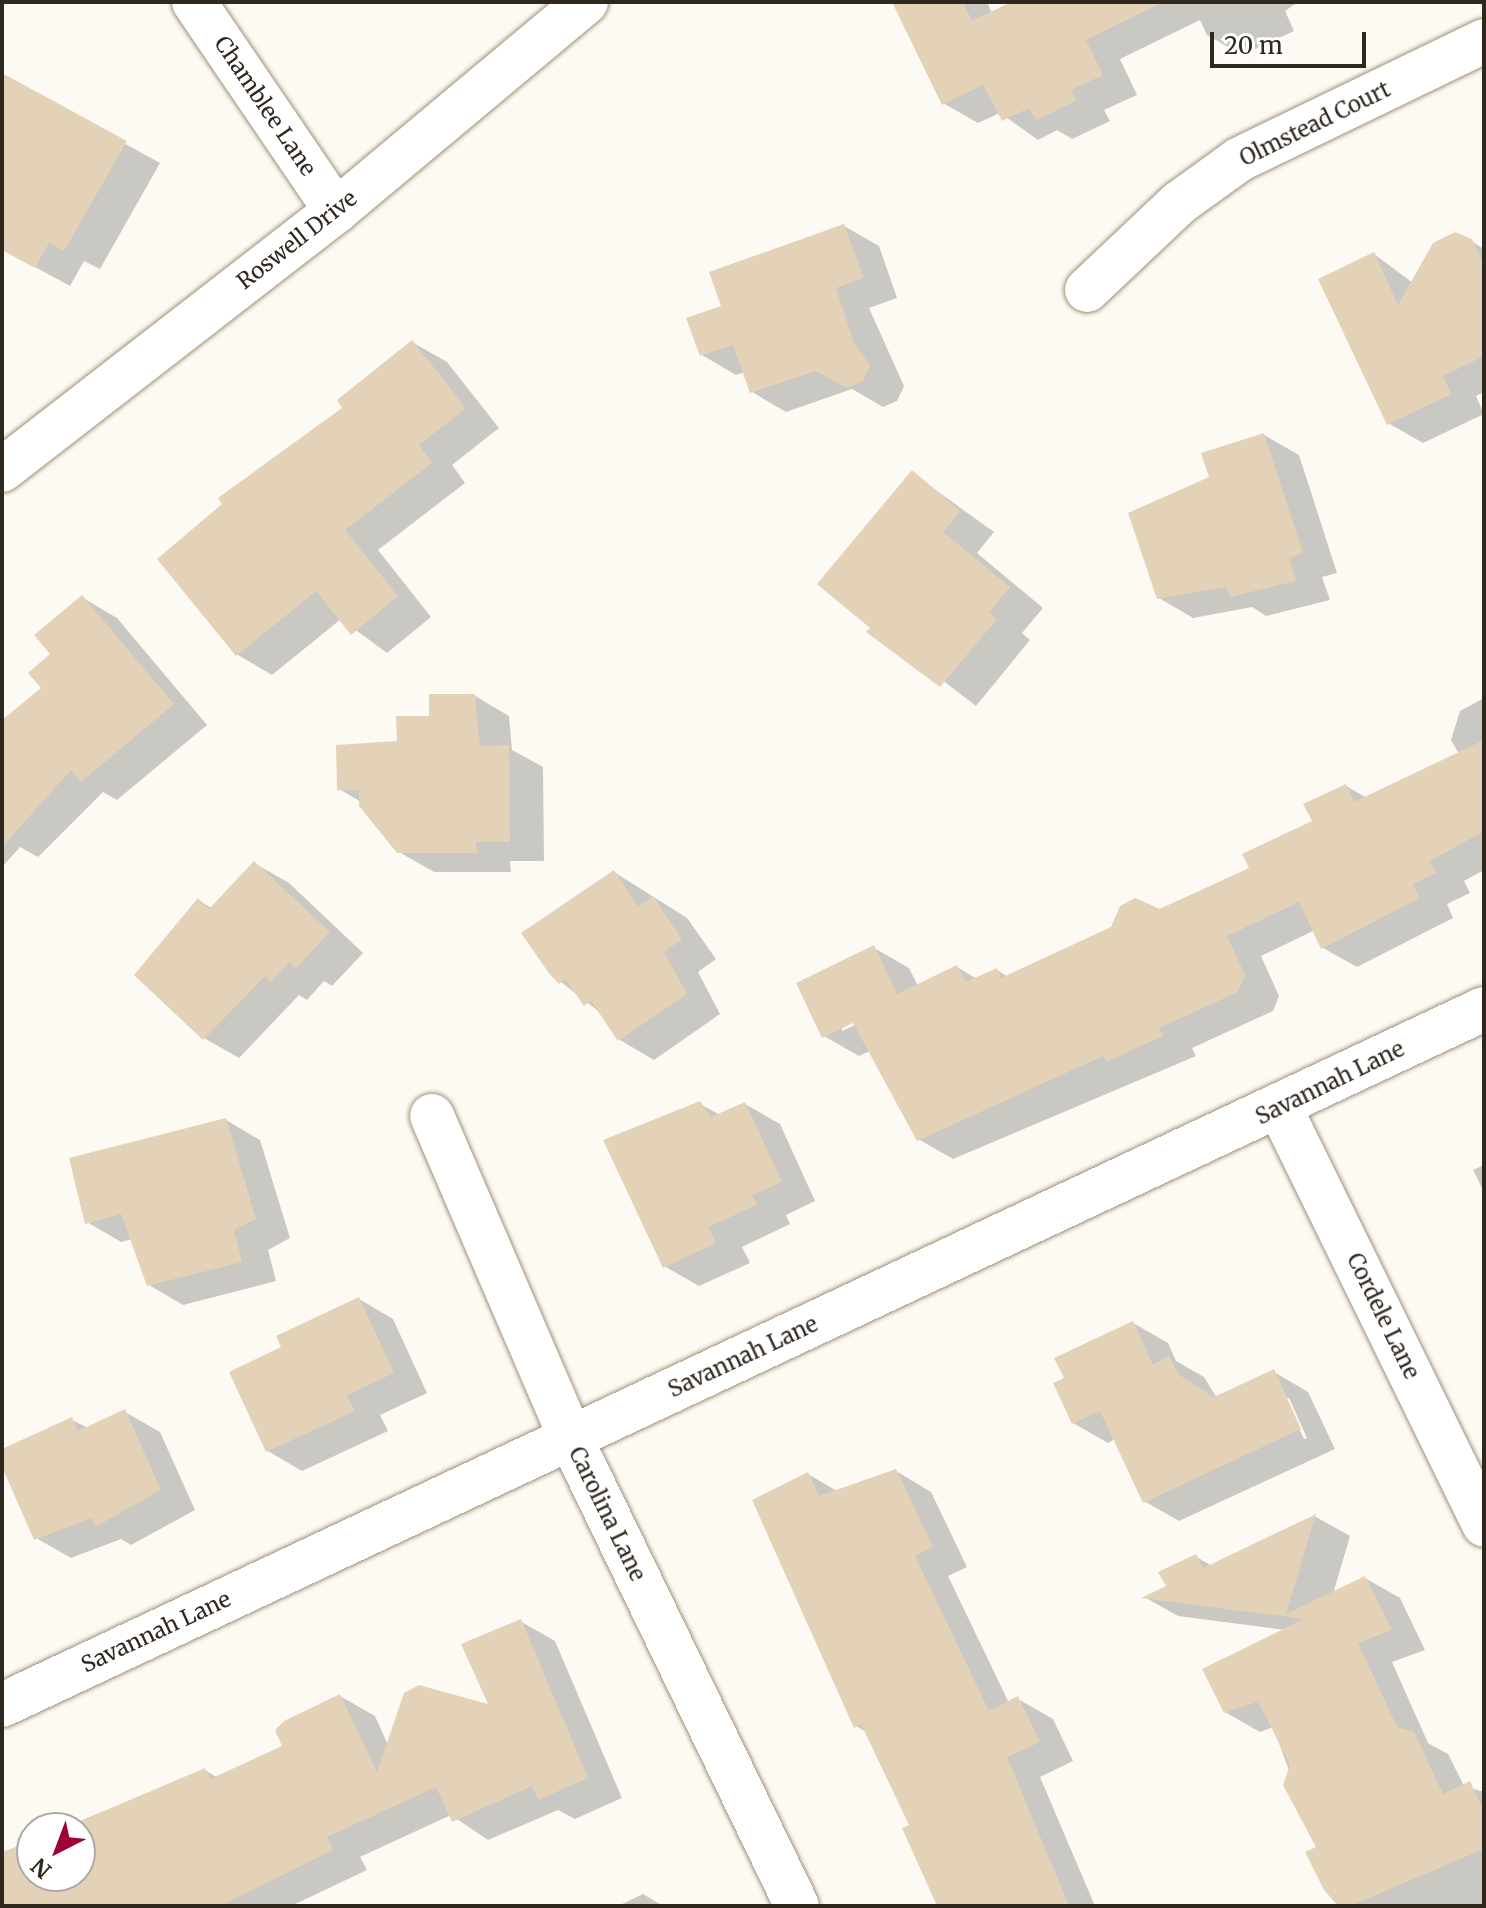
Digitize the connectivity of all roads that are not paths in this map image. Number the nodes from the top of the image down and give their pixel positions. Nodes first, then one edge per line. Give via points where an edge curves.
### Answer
1 (194, 2) edge
2 (586, 2) edge
3 (1484, 41) edge
4 (336, 211) junction
5 (1087, 290) dead end
6 (2, 470) edge
7 (1484, 1009) edge
8 (1280, 1108) junction
9 (432, 1116) dead end
10 (570, 1437) junction
11 (1484, 1525) edge
12 (2, 1705) edge
13 (797, 1906) edge

1 - 4 street, Chamblee Lane
2 - 4 street, Roswell Drive
3 - 5 street, Olmstead Court via 1240,159 1179,203
4 - 6 street, Roswell Drive
7 - 8 street, Savannah Lane
8 - 10 street, Savannah Lane
8 - 11 street, Cordele Lane
9 - 10 street, Carolina Lane
10 - 12 street, Savannah Lane
10 - 13 street, Carolina Lane

